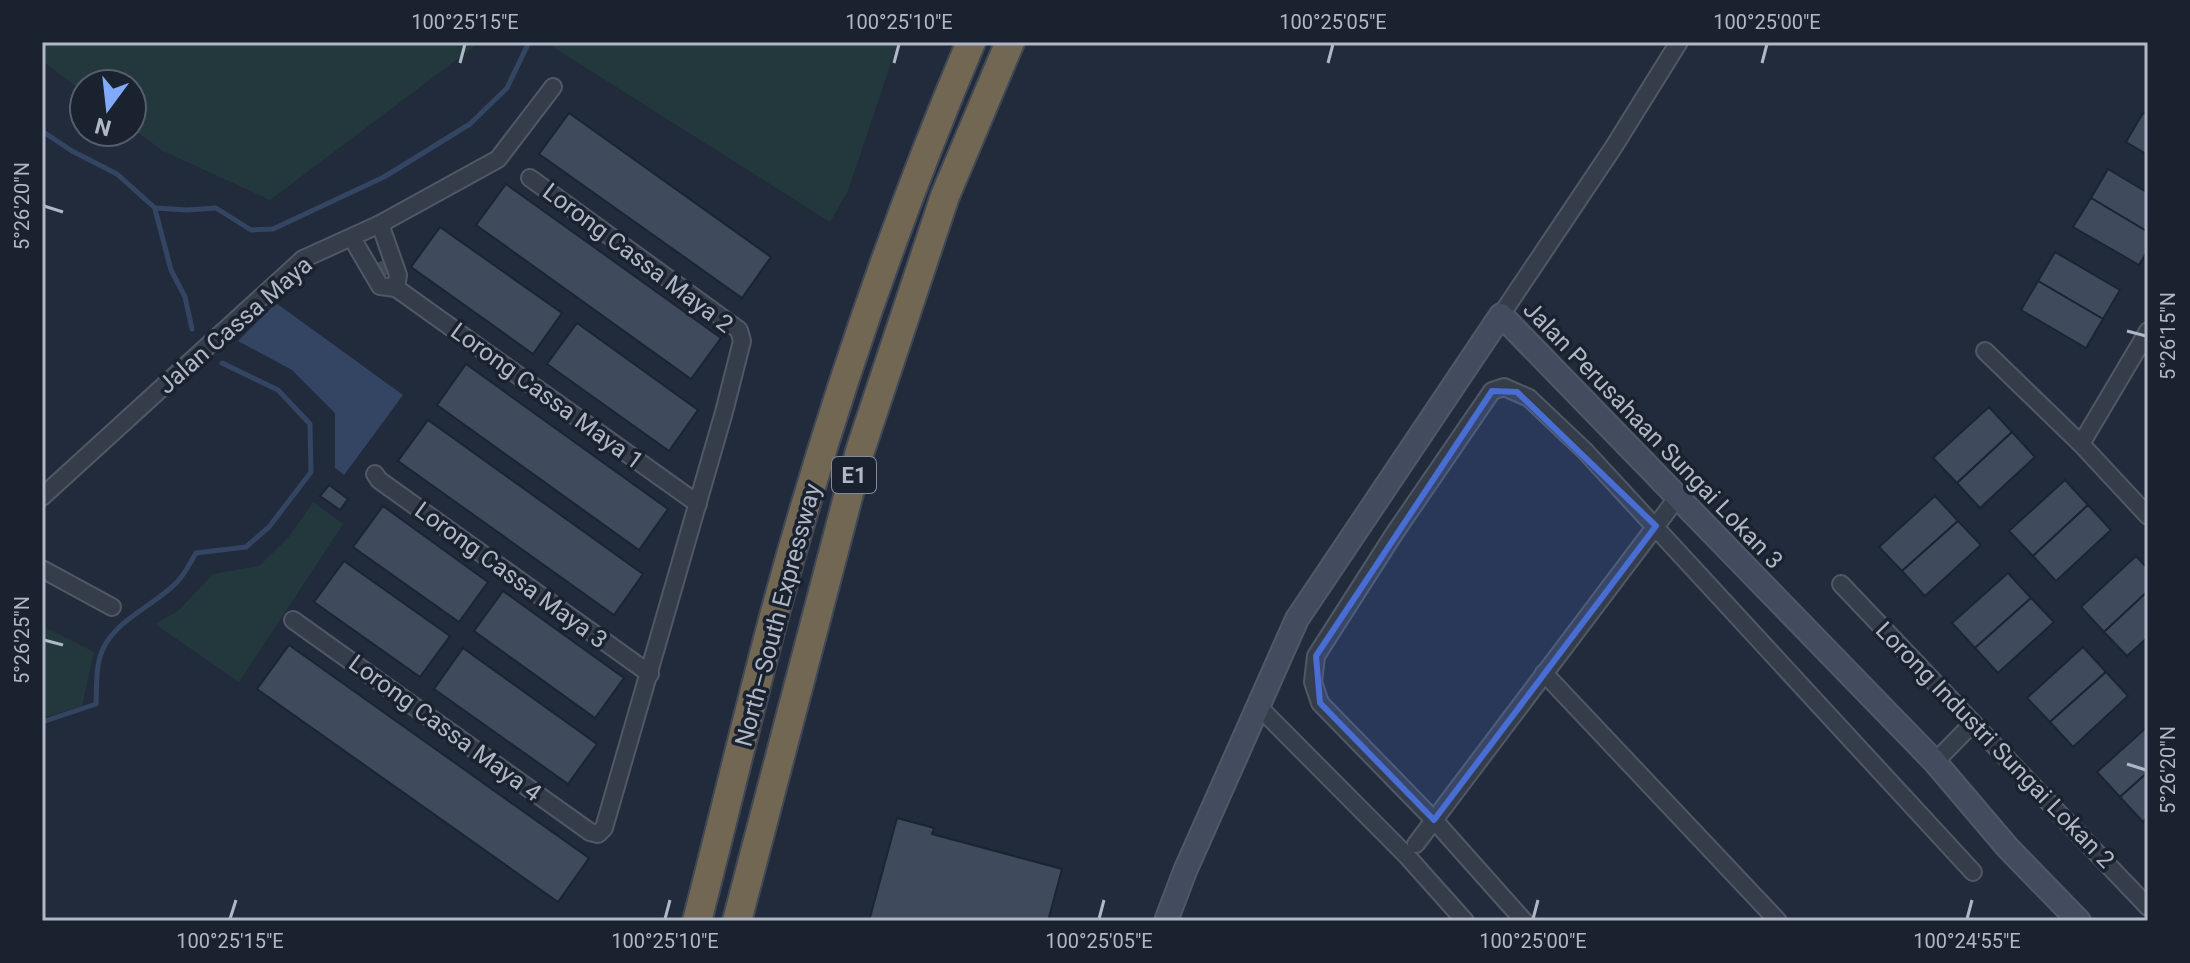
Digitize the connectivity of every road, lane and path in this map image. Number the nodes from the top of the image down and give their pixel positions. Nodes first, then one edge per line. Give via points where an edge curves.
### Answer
1 (971, 42) edge
2 (1010, 42) edge
3 (1679, 42) edge
4 (553, 87) dead end
5 (530, 178) dead end
6 (380, 224) junction
7 (352, 238) junction
8 (396, 288) junction
9 (1501, 315) junction
10 (2148, 331) edge
11 (1985, 351) dead end
12 (2081, 444) junction
13 (375, 474) dead end
14 (42, 497) edge
15 (1677, 498) junction
16 (698, 504) junction
17 (2148, 516) edge
18 (1656, 526) junction
19 (42, 569) edge
20 (1841, 584) dead end
21 (112, 607) dead end
22 (293, 620) dead end
23 (1544, 673) junction
24 (650, 674) junction
25 (1258, 706) junction
26 (1973, 723) junction
27 (1935, 762) junction
28 (1434, 820) junction
29 (1416, 844) dead end
30 (1973, 872) dead end
31 (2148, 907) edge
32 (697, 921) edge
33 (737, 921) edge
34 (1166, 921) edge
35 (1465, 921) edge
36 (1524, 921) edge
37 (1778, 921) edge
38 (2079, 921) edge

1 - 32 highway, North–South Expressway / E1 via 922,157 843,388 776,609
2 - 33 highway, North–South Expressway / E1 via 945,196 860,451
3 - 9 street
4 - 6 street, Jalan Cassa Maya via 498,159
5 - 16 street, Lorong Cassa Maya 2 via 739,330 742,341
6 - 7 street, Jalan Cassa Maya
6 - 8 street via 398,275
7 - 8 street, Lorong Cassa Maya 1 via 380,286
7 - 14 street, Jalan Cassa Maya via 303,259
8 - 16 street, Lorong Cassa Maya 1
9 - 15 main road, Jalan Perusahaan Sungai Lokan 3
9 - 25 main road, Jalan Perusahaan Sungai Lokan 3 via 1297,619
10 - 12 street
11 - 12 street
12 - 17 street
13 - 24 street, Lorong Cassa Maya 3
15 - 18 street
15 - 27 main road, Jalan Perusahaan Sungai Lokan 3
16 - 24 street
18 - 23 street
18 - 28 street via 1529,398 1504,387 1492,391 1316,656 1313,682 1320,703
18 - 30 street
19 - 21 street
20 - 26 street, Lorong Industri Sungai Lokan 2
22 - 24 street, Lorong Cassa Maya 4 via 598,834
23 - 28 street
23 - 37 street
25 - 34 main road, Jalan Perusahaan Sungai Lokan 3
25 - 35 street
26 - 27 street
26 - 31 street, Lorong Industri Sungai Lokan 2
27 - 38 main road, Jalan Perusahaan Sungai Lokan 3
28 - 29 street
28 - 36 street

